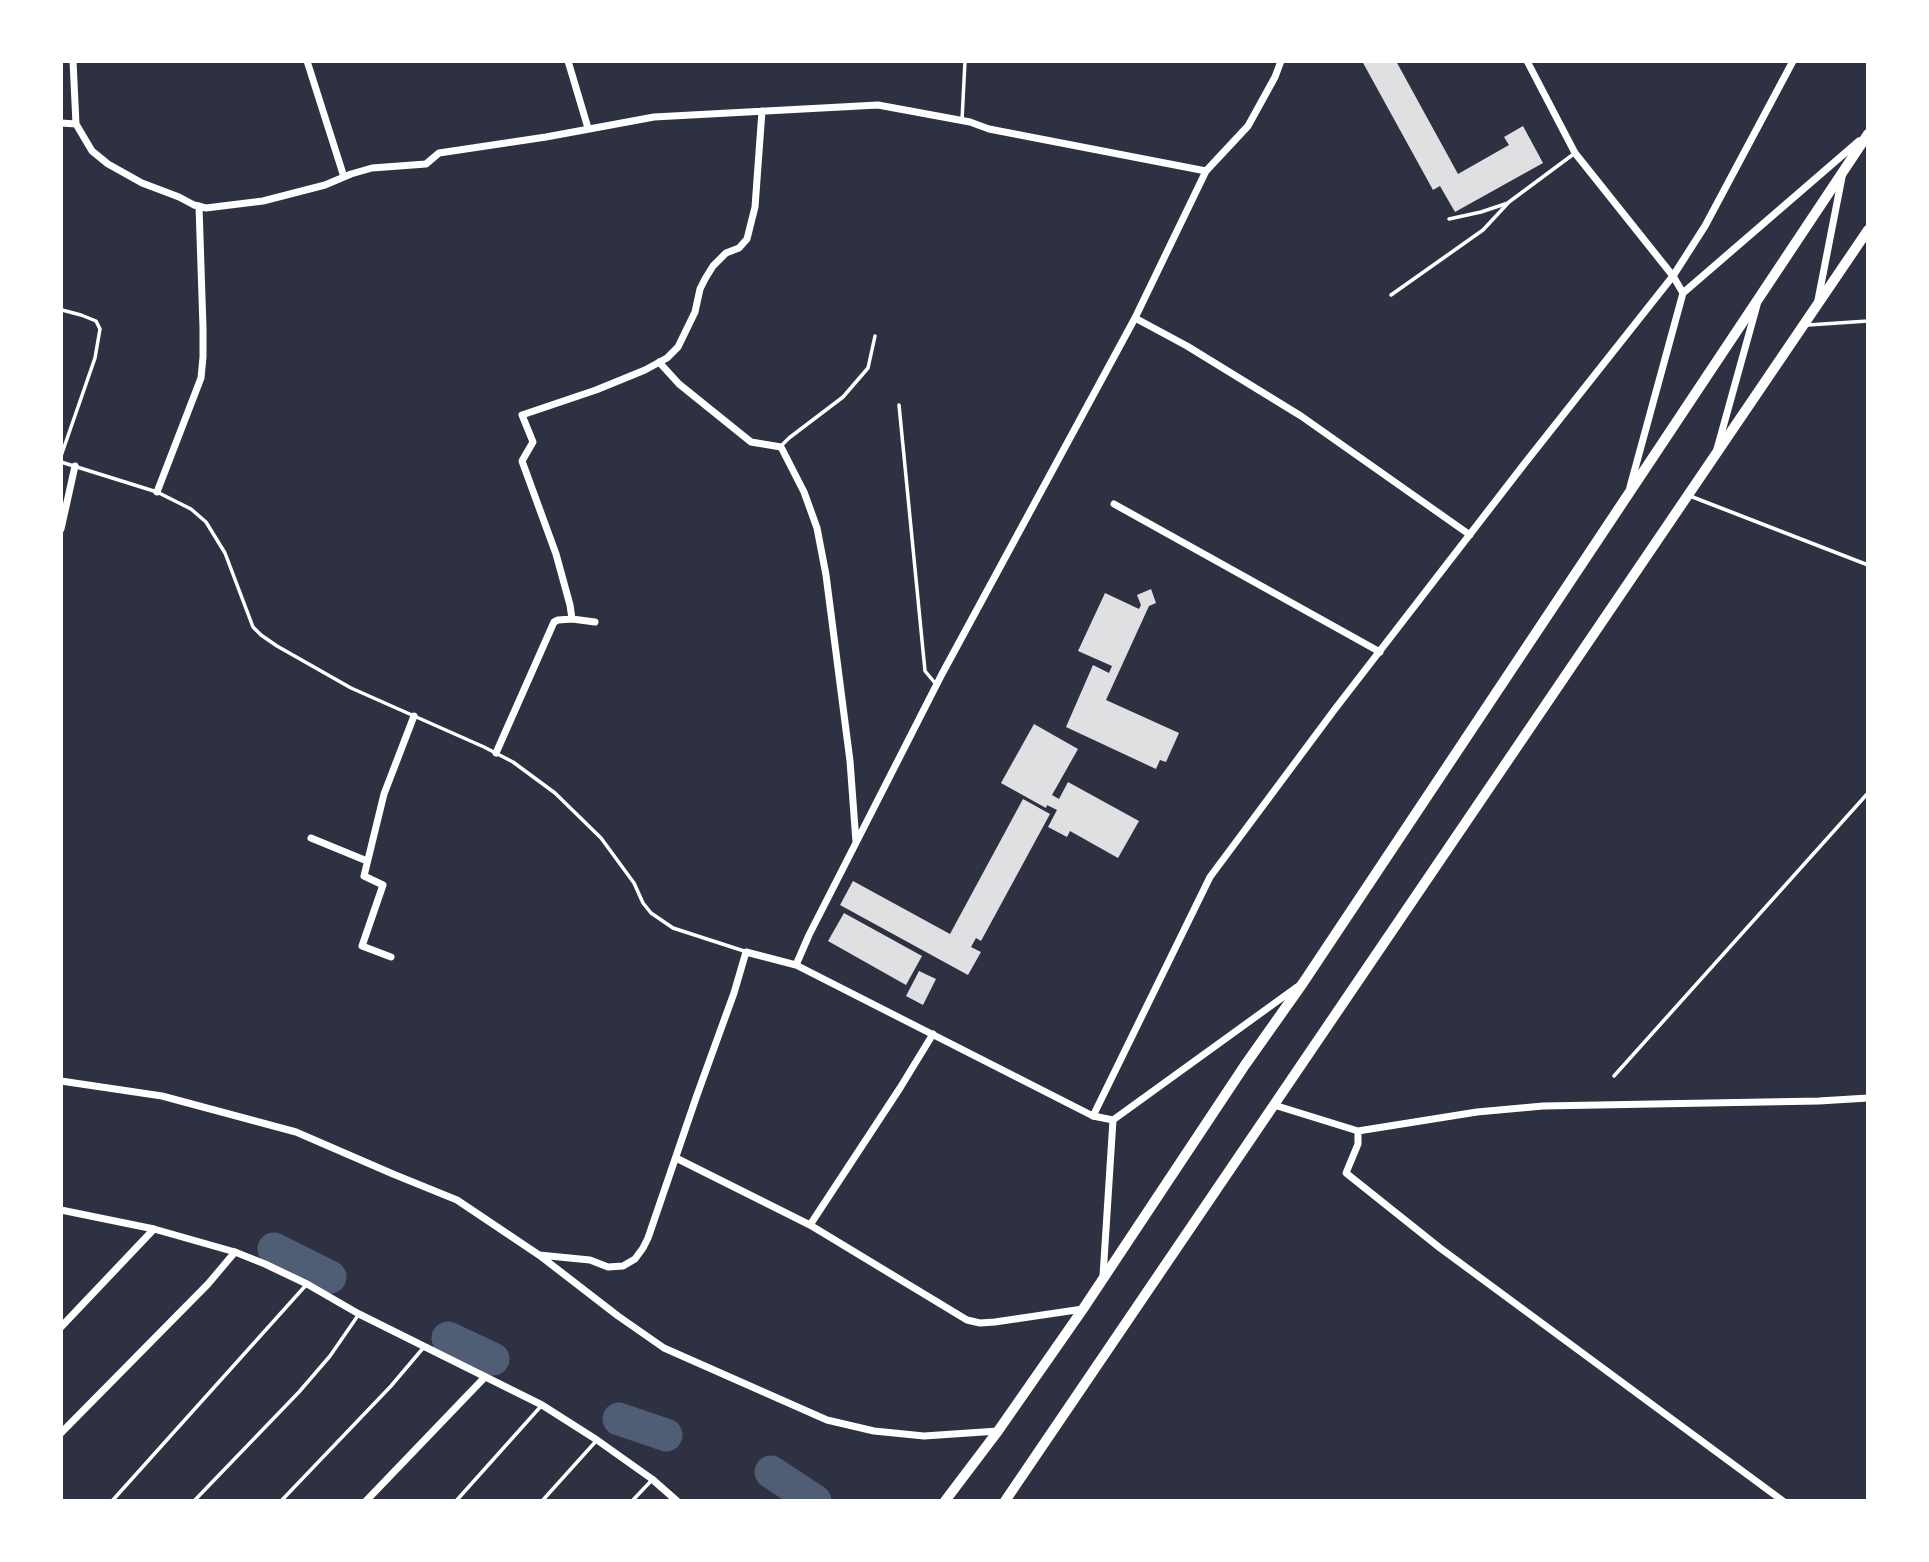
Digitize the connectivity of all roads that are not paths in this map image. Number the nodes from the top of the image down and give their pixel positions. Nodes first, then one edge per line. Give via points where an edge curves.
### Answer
1 (73, 61) edge
2 (307, 61) edge
3 (568, 61) edge
4 (965, 61) edge
5 (1281, 61) edge
6 (1527, 61) edge
7 (1793, 61) edge
8 (762, 111) junction
9 (962, 120) junction
10 (61, 123) edge
11 (76, 124) junction
12 (588, 128) junction
13 (1868, 134) edge
14 (1575, 153) junction
15 (1844, 170) junction
16 (1206, 171) junction
17 (344, 177) junction
18 (1510, 202) junction
19 (199, 206) junction
20 (1449, 219) dead end
21 (1868, 230) edge
22 (1673, 276) junction
23 (1683, 293) junction
24 (1391, 295) dead end
25 (1759, 296) junction
26 (1818, 302) junction
27 (62, 310) edge
28 (1135, 318) junction
29 (1868, 321) edge
30 (1802, 325) junction
31 (875, 336) dead end
32 (659, 362) junction
33 (899, 405) dead end
34 (781, 447) junction
35 (1716, 453) junction
36 (61, 456) edge
37 (61, 462) edge
38 (75, 466) junction
39 (1629, 491) junction
40 (157, 492) junction
41 (1687, 495) junction
42 (1114, 504) dead end
43 (61, 528) edge
44 (1470, 534) junction
45 (1868, 565) edge
46 (572, 619) junction
47 (595, 622) dead end
48 (1380, 652) junction
49 (936, 685) junction
50 (414, 716) junction
51 (496, 754) junction
52 (1868, 793) edge
53 (311, 838) dead end
54 (856, 843) junction
55 (367, 861) junction
56 (746, 952) junction
57 (391, 957) dead end
58 (796, 965) junction
59 (1303, 982) junction
60 (933, 1034) junction
61 (1614, 1076) dead end
62 (61, 1081) edge
63 (1868, 1098) edge
64 (1273, 1105) junction
65 (1093, 1116) junction
66 (1113, 1120) junction
67 (1358, 1131) junction
68 (676, 1158) junction
69 (61, 1210) edge
70 (810, 1225) junction
71 (155, 1230) junction
72 (235, 1252) junction
73 (539, 1255) junction
74 (1103, 1278) junction
75 (307, 1284) junction
76 (1083, 1309) junction
77 (359, 1314) junction
78 (61, 1327) edge
79 (424, 1347) junction
80 (485, 1377) junction
81 (542, 1405) junction
82 (998, 1430) junction
83 (61, 1433) edge
84 (597, 1440) junction
85 (652, 1479) junction
86 (112, 1501) edge
87 (194, 1501) edge
88 (281, 1501) edge
89 (366, 1501) edge
90 (456, 1501) edge
91 (542, 1501) edge
92 (632, 1501) edge
93 (677, 1501) edge
94 (945, 1501) edge
95 (1005, 1501) edge
96 (1783, 1501) edge

1 - 11 street
2 - 17 street
3 - 12 street
4 - 9 lane
5 - 16 street via 1248,126
6 - 14 street
7 - 22 street
8 - 9 street via 878,106
8 - 12 street via 654,117
8 - 32 street via 755,207 747,239 713,266 678,347
9 - 16 street
10 - 11 street
11 - 19 street via 92,151 108,164
12 - 17 street via 439,152 426,164 372,168
13 - 15 main road
13 - 23 street
14 - 18 lane
14 - 22 street
15 - 25 main road
15 - 26 street
16 - 28 street
17 - 19 street via 263,201
18 - 20 lane
18 - 24 lane via 1483,230
19 - 40 street via 204,328 201,377
21 - 26 street
22 - 23 street
22 - 44 street
23 - 39 street
25 - 35 street
25 - 39 main road
26 - 30 street
27 - 36 lane via 96,321 100,329
28 - 44 street via 1301,416
28 - 49 street
29 - 30 lane
30 - 35 street
31 - 34 lane via 868,368 843,397
32 - 34 street via 751,442
32 - 46 street via 522,415 533,442 522,461 556,554
33 - 49 lane via 925,671
34 - 54 street via 817,528 826,575
35 - 41 street
37 - 38 lane
38 - 40 lane
38 - 43 street
39 - 59 main road
40 - 50 lane via 206,522 225,553 253,627 261,635 351,688
41 - 45 lane
41 - 64 street
42 - 48 street
44 - 48 street
46 - 47 street
46 - 51 street via 554,622
48 - 65 street via 1210,877
49 - 54 street
50 - 51 lane
50 - 55 street via 384,794
51 - 56 lane via 555,793 601,838 651,913 673,928
52 - 61 lane
53 - 55 street
54 - 58 street
55 - 57 street via 364,876 383,885 362,946
56 - 58 street
56 - 68 street
58 - 60 street
59 - 66 street
59 - 74 main road
60 - 65 street
60 - 70 street
62 - 73 street via 162,1096 296,1132 457,1200
63 - 67 street via 1543,1106
64 - 67 street
64 - 95 street
65 - 66 street
66 - 74 street
67 - 96 street via 1358,1144 1346,1173 1440,1248
68 - 70 street
68 - 73 street via 635,1259 608,1267 590,1260
69 - 71 street
70 - 76 street via 967,1320 995,1322
71 - 72 street
71 - 78 street
72 - 75 street
72 - 83 street
73 - 82 street via 664,1348 827,1419 874,1431 924,1436
74 - 76 main road
75 - 77 street
75 - 86 lane
76 - 82 main road
77 - 79 street
77 - 87 lane via 331,1356
79 - 80 street
79 - 88 lane
80 - 81 street
80 - 89 street
81 - 84 street
81 - 90 lane
82 - 94 main road
84 - 85 street
84 - 91 lane
85 - 92 lane
85 - 93 street

